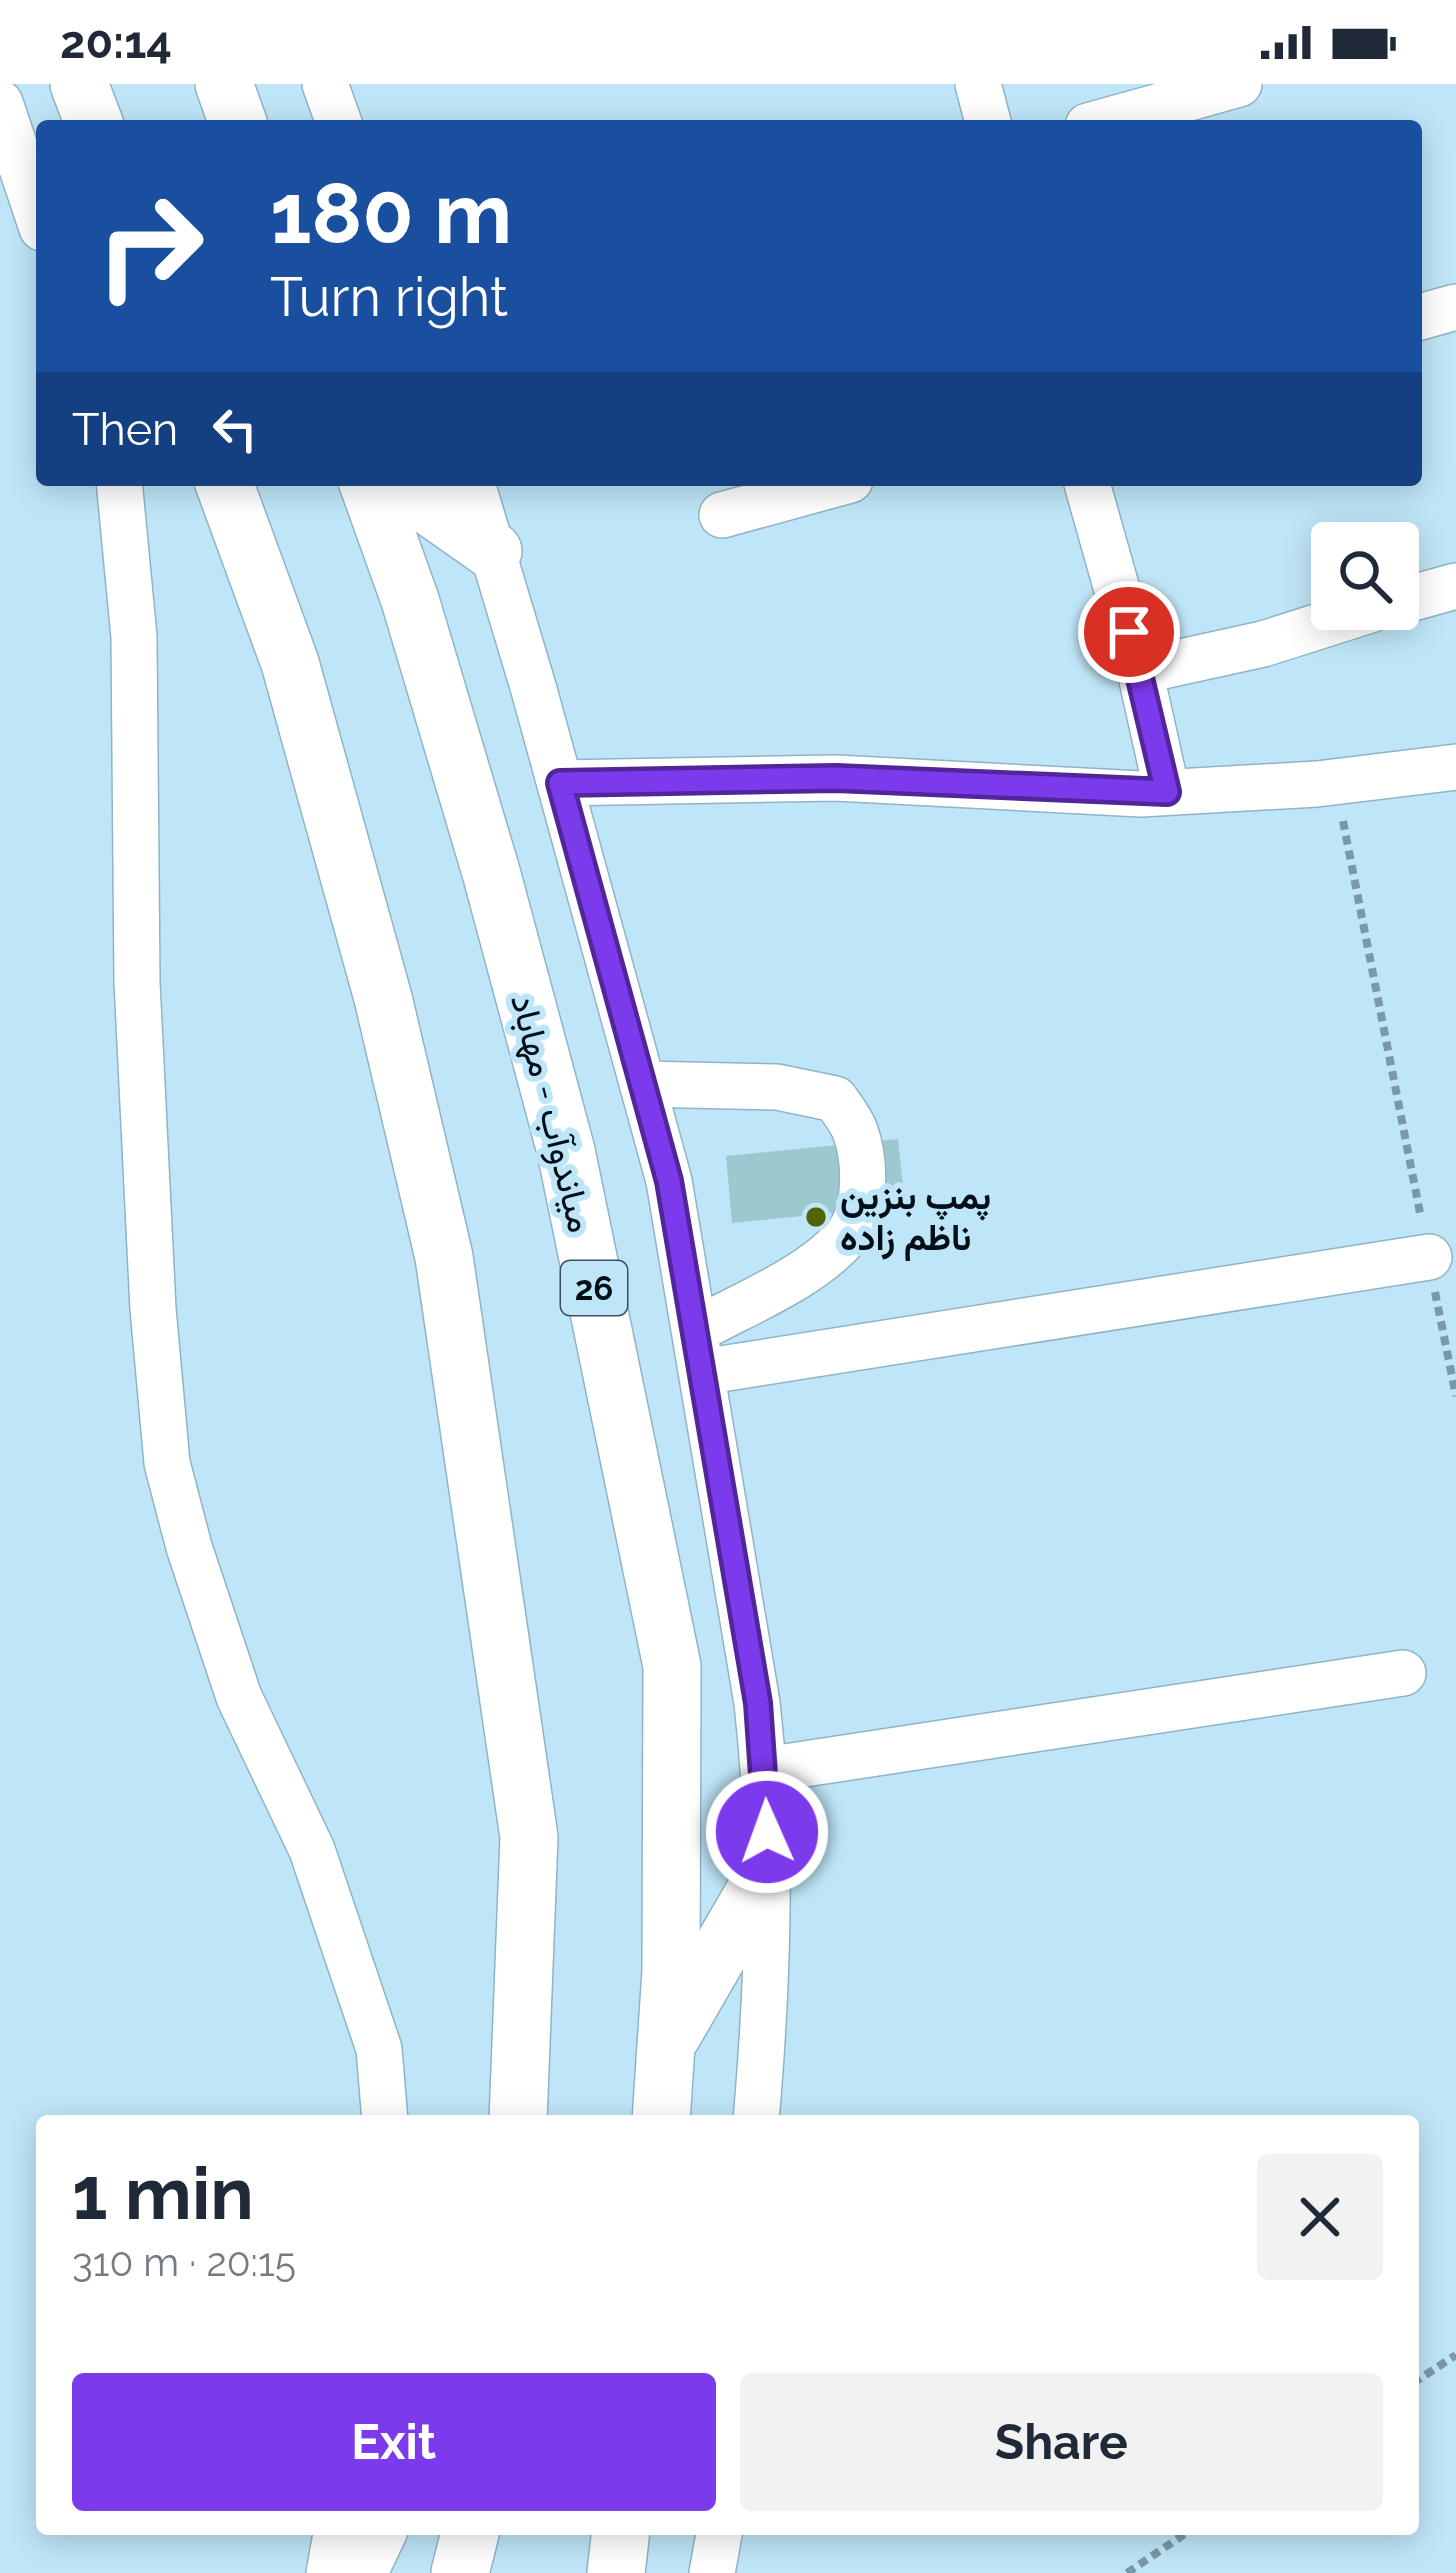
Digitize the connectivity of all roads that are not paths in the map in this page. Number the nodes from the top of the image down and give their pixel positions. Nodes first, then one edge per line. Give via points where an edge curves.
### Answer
1 (79, 84) edge
2 (224, 84) edge
3 (325, 84) edge
4 (978, 84) edge
5 (1239, 84) edge
6 (0, 104) edge
7 (92, 120) edge
8 (237, 120) edge
9 (338, 120) edge
10 (987, 120) edge
11 (1110, 120) edge
12 (36, 210) edge
13 (1456, 307) edge
14 (1422, 316) edge
15 (120, 486) edge
16 (225, 486) edge
17 (369, 486) edge
18 (401, 486) edge
19 (473, 486) edge
20 (827, 486) edge
21 (1088, 486) edge
22 (722, 514) dead end
23 (493, 551) junction
24 (1456, 586) edge
25 (1419, 596) edge
26 (1311, 629) edge
27 (1140, 670) junction
28 (1456, 767) edge
29 (560, 783) junction
30 (1167, 792) junction
31 (643, 1084) junction
32 (1429, 1257) road end
33 (698, 1352) junction
34 (1403, 1673) dead end
35 (765, 1770) junction
36 (768, 1869) junction
37 (667, 2044) junction
38 (384, 2115) edge
39 (518, 2115) edge
40 (662, 2115) edge
41 (756, 2115) edge
42 (336, 2535) edge
43 (376, 2535) edge
44 (470, 2535) edge
45 (620, 2535) edge
46 (719, 2535) edge
47 (328, 2573) edge
48 (358, 2573) edge
49 (460, 2573) edge
50 (616, 2573) edge
51 (712, 2573) edge

1 - 7 main road
2 - 8 main road
3 - 9 street
4 - 10 street
5 - 11 street
6 - 12 street
13 - 14 street
15 - 38 street via 134,637 137,982 167,1463 239,1696 312,1850 379,2049
16 - 39 main road via 290,663 444,1257 529,1837
17 - 37 main road, میاندوآب - مهاباد / 26 via 410,600 566,1150 672,1666
18 - 23 main road
19 - 23 street
20 - 22 street
21 - 27 street
23 - 29 street
24 - 25 street
26 - 27 street
27 - 30 street
28 - 30 street
29 - 30 street via 836,778
29 - 31 street
31 - 33 street
31 - 33 street via 777,1088 835,1099 855,1129 859,1213 846,1237
32 - 33 street
33 - 35 street
34 - 35 street
35 - 36 street
36 - 37 main road
36 - 41 street
37 - 40 main road, میاندوآب - مهاباد / 26
42 - 47 street
43 - 48 main road
44 - 49 main road
45 - 50 main road
46 - 51 street

